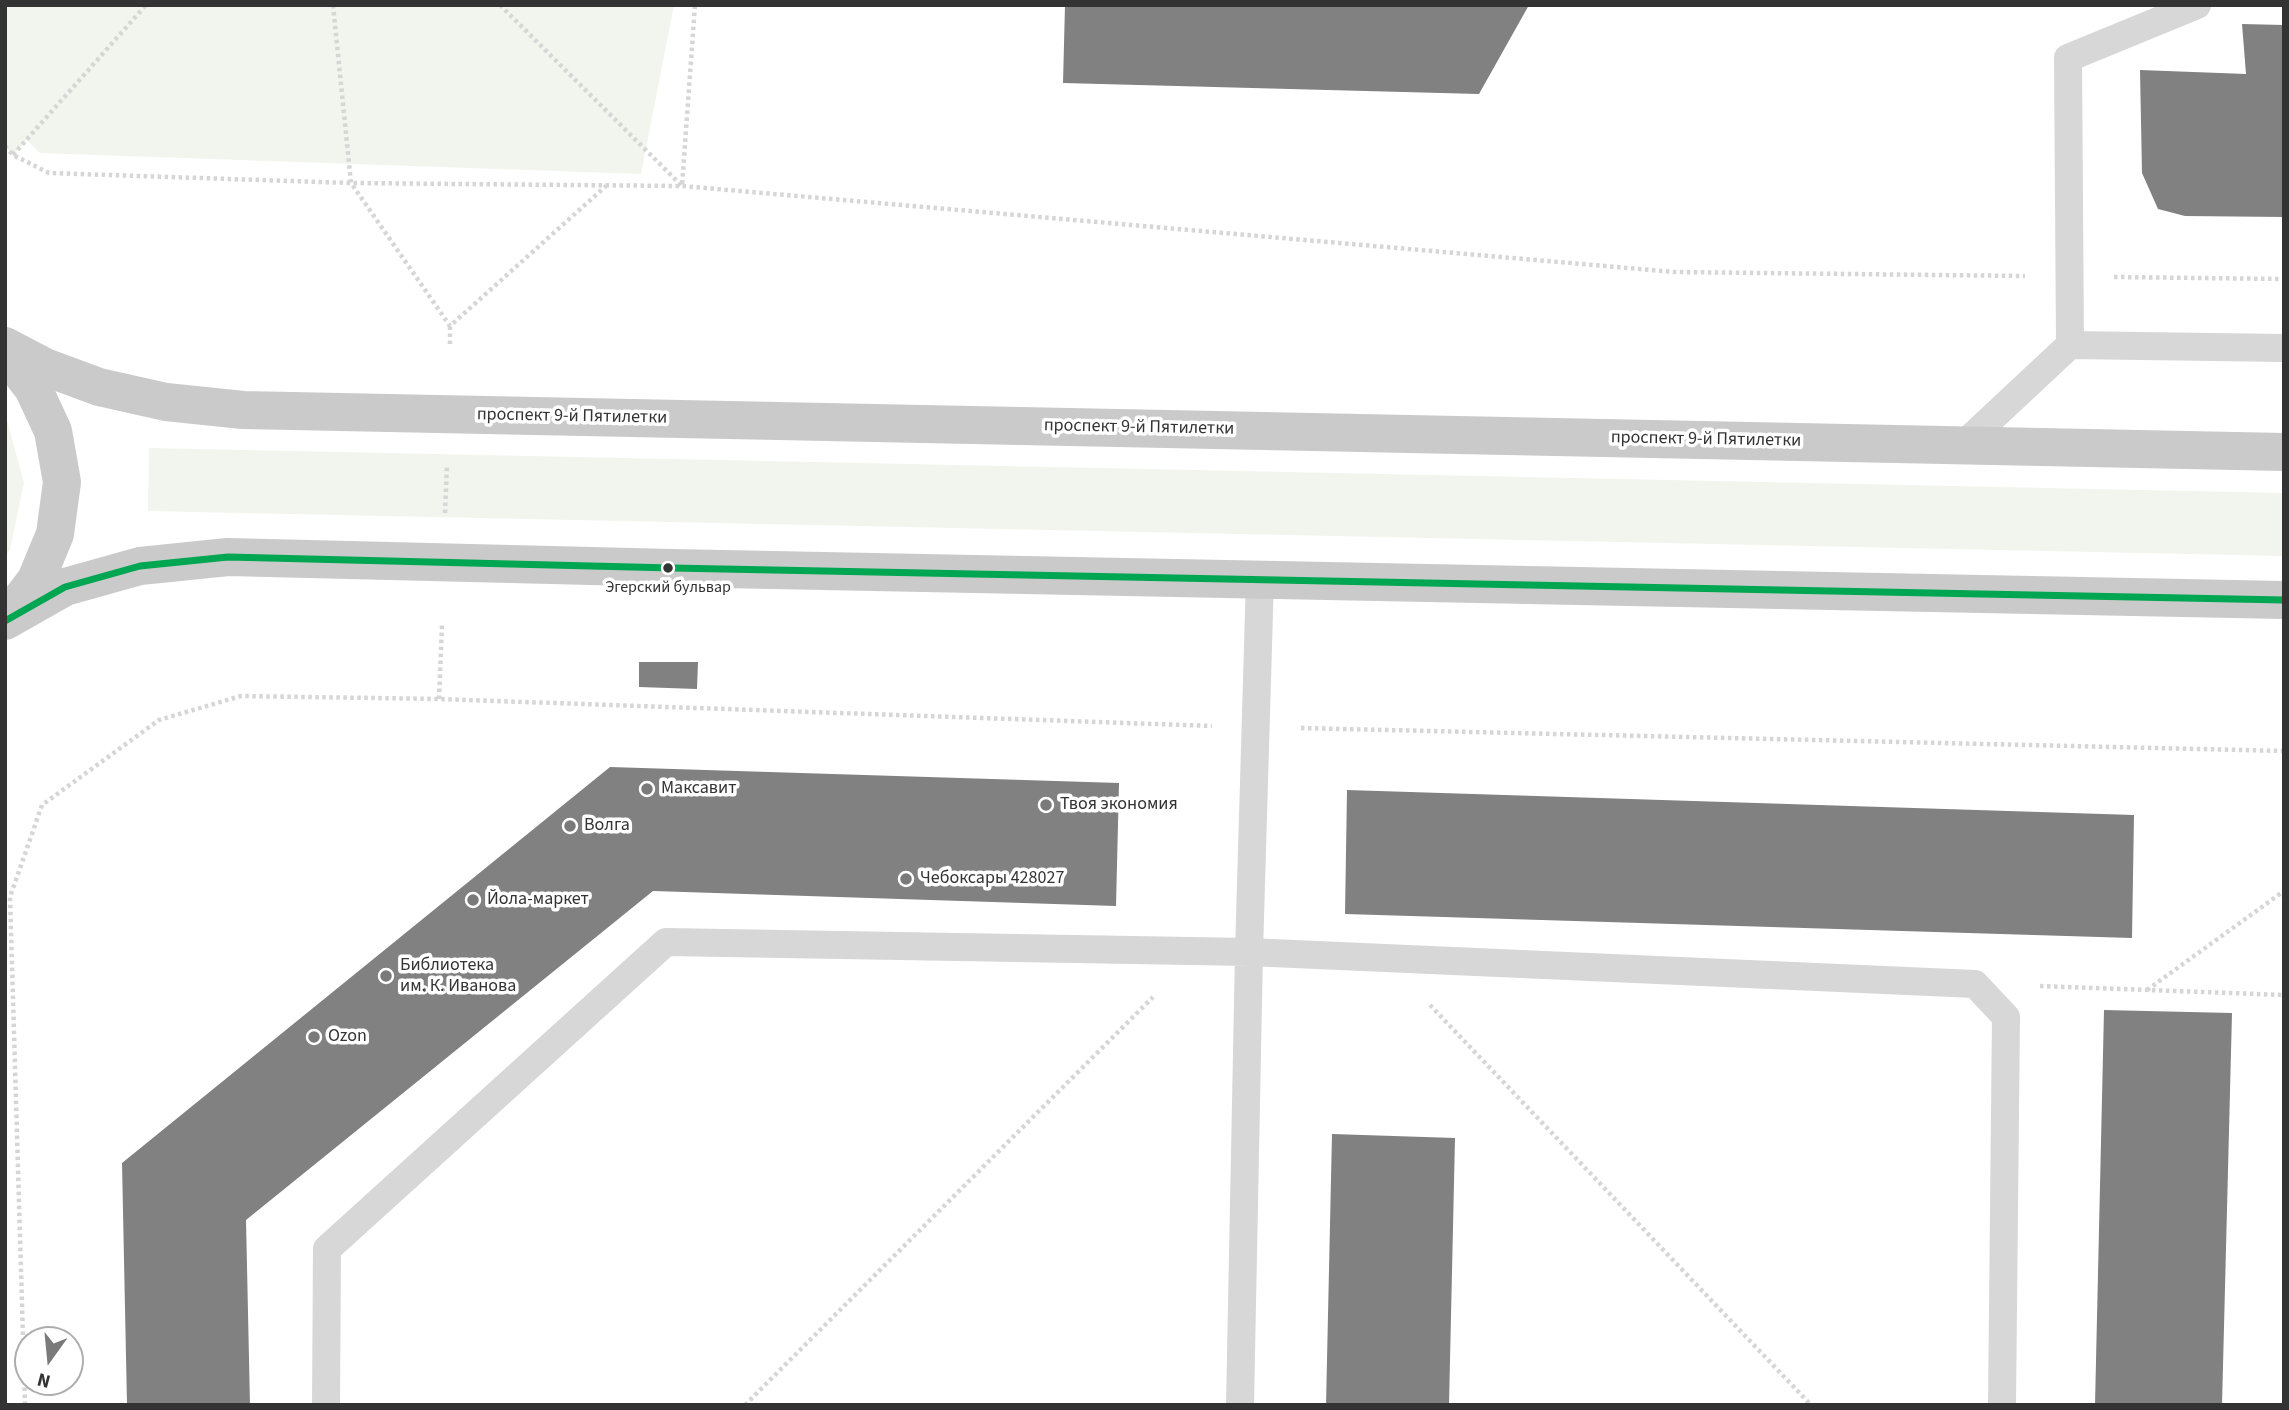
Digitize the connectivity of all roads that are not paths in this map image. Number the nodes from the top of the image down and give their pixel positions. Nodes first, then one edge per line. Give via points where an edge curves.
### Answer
1 (2197, 5) edge
2 (2070, 345) junction
3 (5, 346) edge
4 (2284, 348) edge
5 (5, 352) edge
6 (1963, 445) junction
7 (2284, 452) edge
8 (1260, 578) junction
9 (2284, 600) edge
10 (5, 620) edge
11 (1249, 952) junction
12 (326, 1405) edge
13 (1240, 1405) edge
14 (2002, 1405) edge

1 - 2 lane via 2068,58
2 - 4 lane
2 - 6 lane
3 - 6 main road, проспект 9-й Пятилетки via 99,387 166,402 243,410
5 - 10 main road via 33,388 53,431 62,482 55,534 36,580
6 - 7 main road, проспект 9-й Пятилетки
8 - 9 main road
8 - 10 main road via 228,557 140,566 65,587
8 - 11 lane
11 - 12 lane via 666,942 327,1249
11 - 13 lane
11 - 14 lane via 1975,984 2006,1017

